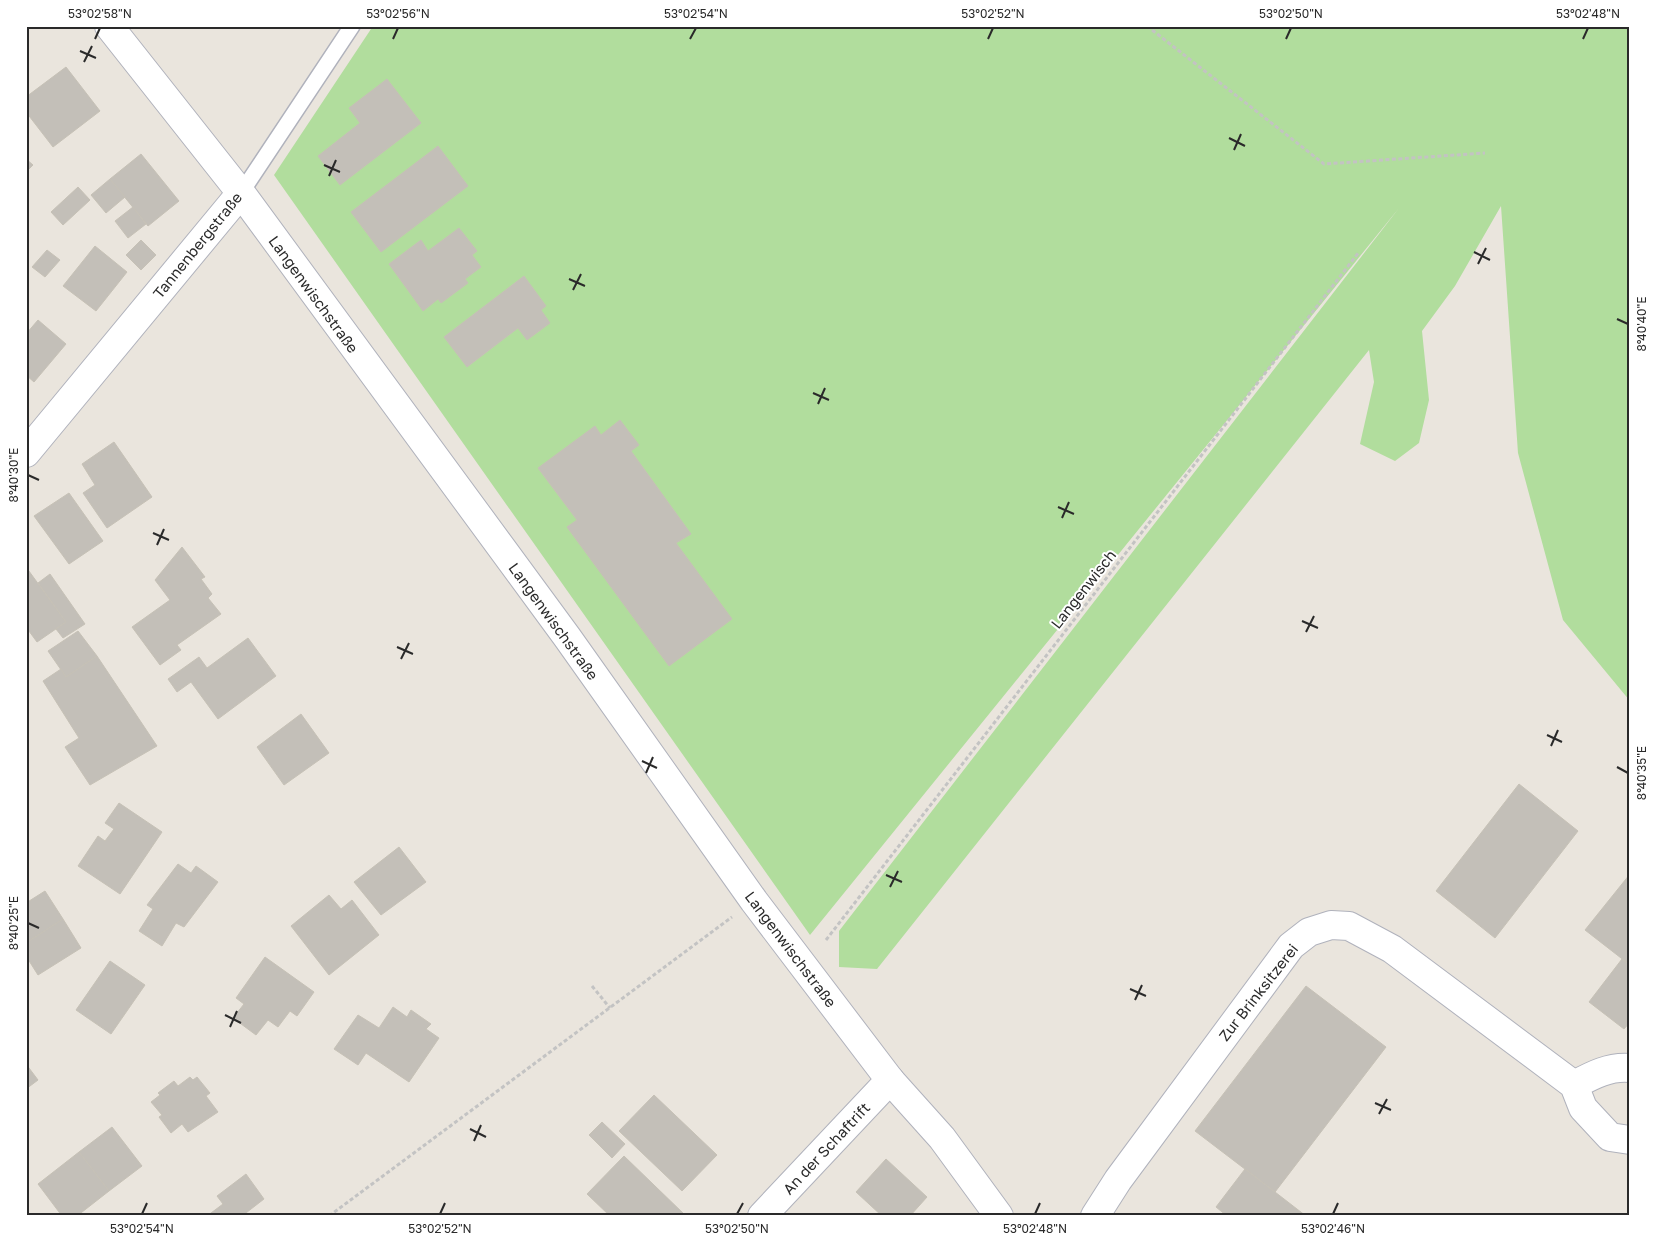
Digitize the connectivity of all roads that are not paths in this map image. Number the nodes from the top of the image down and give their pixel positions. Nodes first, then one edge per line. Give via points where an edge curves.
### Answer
1 (109, 26) edge
2 (352, 26) edge
3 (241, 193) junction
4 (26, 453) edge
5 (1630, 1068) edge
6 (890, 1080) junction
7 (1574, 1085) junction
8 (1630, 1140) edge
9 (762, 1216) edge
10 (999, 1216) edge
11 (1095, 1216) edge

1 - 3 street, Langenwischstraße
2 - 3 lane, Tannenbergstraße
3 - 4 street, Tannenbergstraße
3 - 6 street, Langenwischstraße via 567,637 754,901
5 - 7 street via 1619,1067 1595,1074
6 - 9 street, An der Schaftrift
6 - 10 street, Langenwischstraße via 942,1138
7 - 8 street, Zur Brinksitzerei via 1584,1108 1610,1137
7 - 11 street, Zur Brinksitzerei via 1392,949 1349,926 1331,925 1308,932 1291,946 1118,1180

